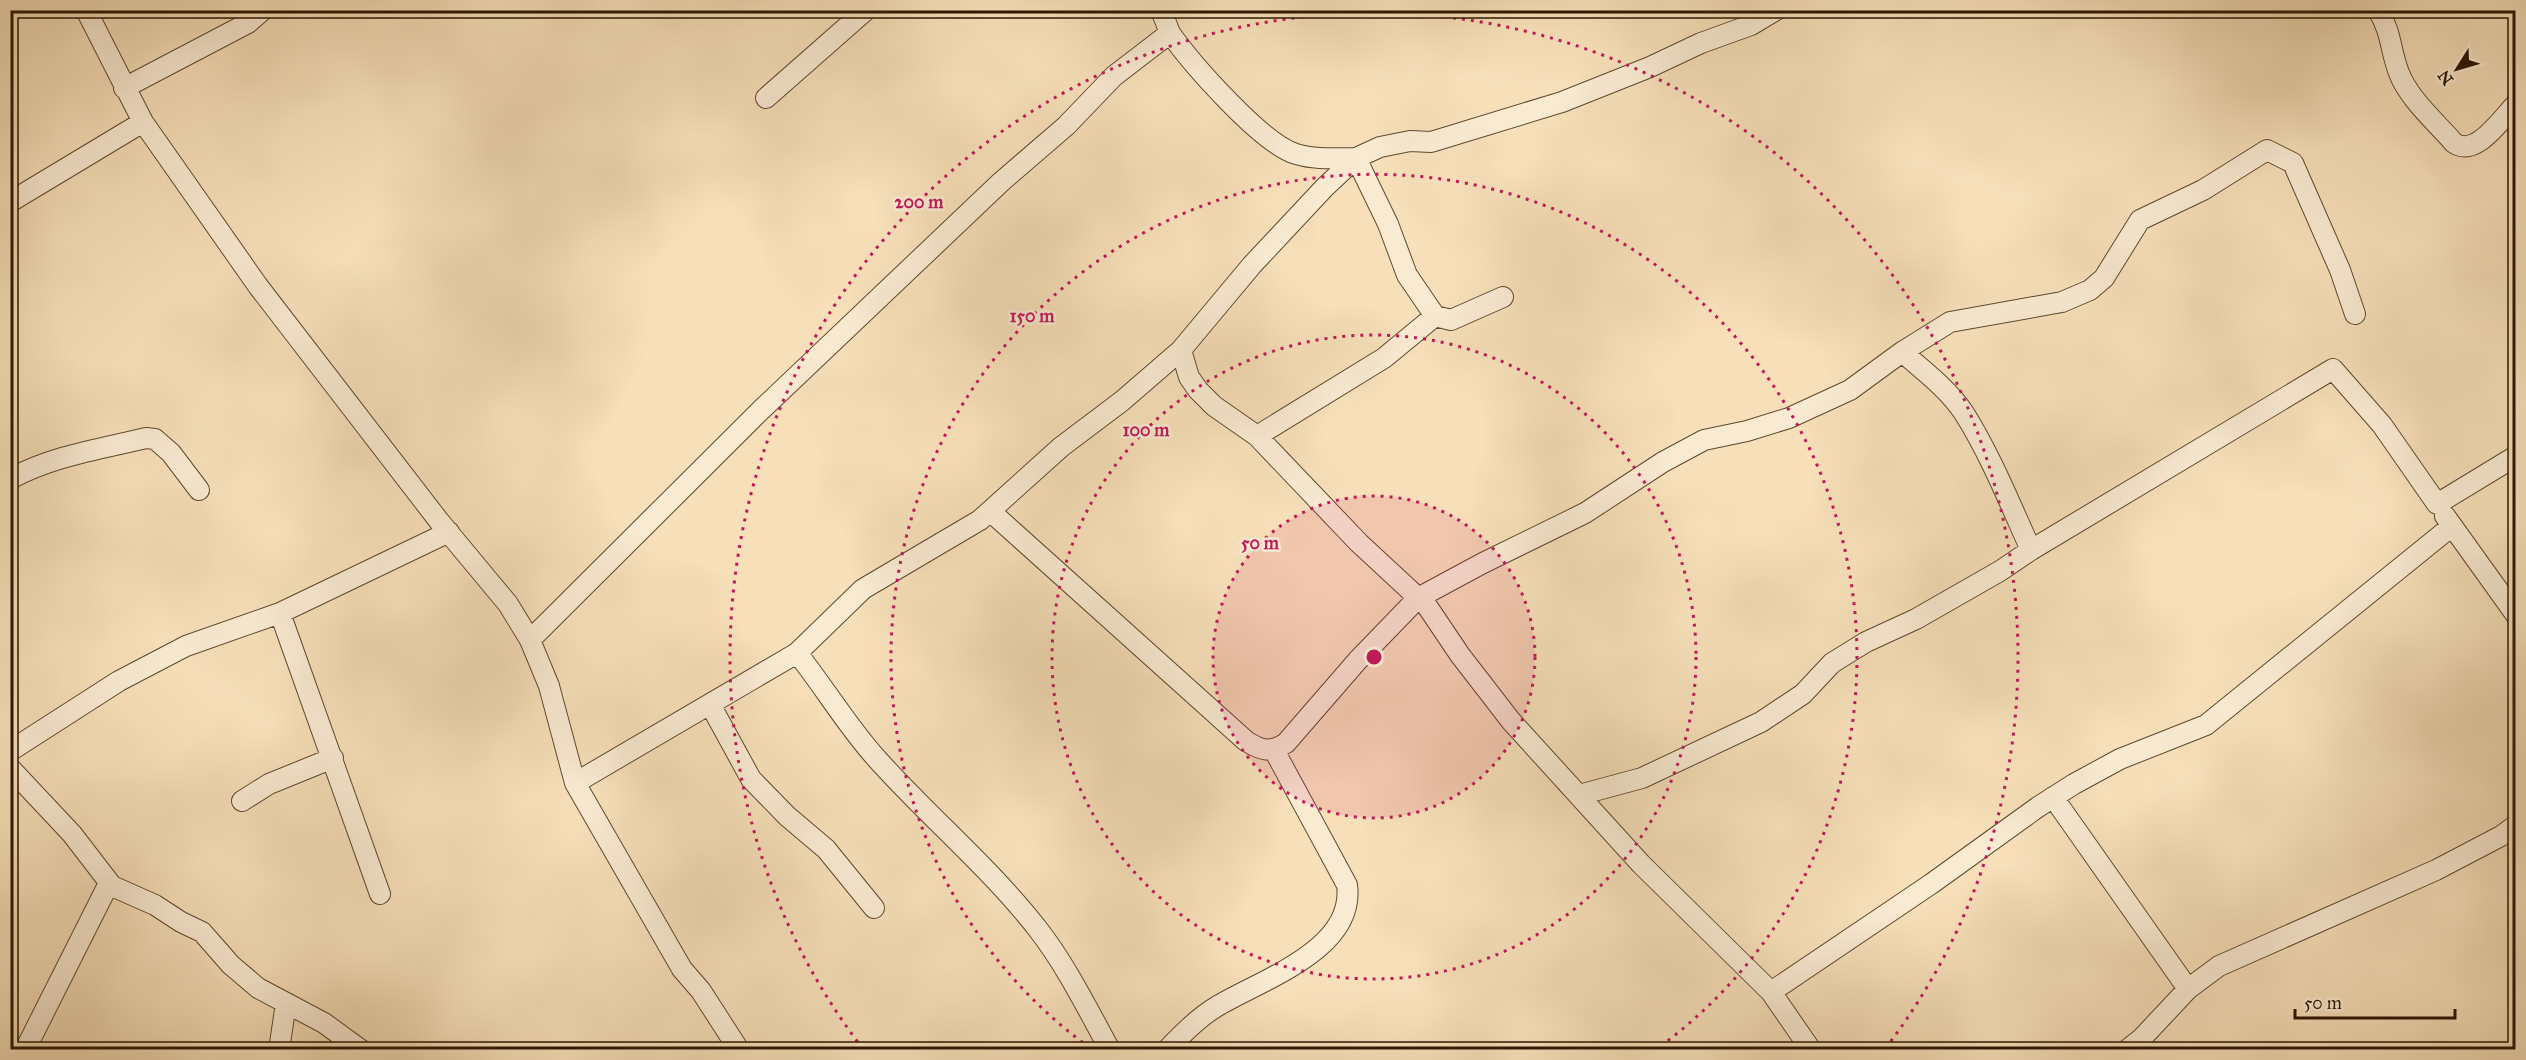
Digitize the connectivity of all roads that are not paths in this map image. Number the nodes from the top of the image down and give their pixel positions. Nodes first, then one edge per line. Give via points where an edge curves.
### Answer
1 (86, 10) edge
2 (263, 10) edge
3 (866, 10) edge
4 (1161, 10) edge
5 (1776, 10) edge
6 (2378, 10) edge
7 (1170, 33) junction
8 (124, 88) junction
9 (766, 98) dead end
10 (2516, 104) edge
11 (143, 122) junction
12 (1356, 158) junction
13 (10, 202) edge
14 (1503, 297) dead end
15 (2355, 314) dead end
16 (1435, 316) junction
17 (1181, 350) junction
18 (1902, 352) junction
19 (1257, 436) junction
20 (2516, 456) edge
21 (10, 479) edge
22 (199, 490) dead end
23 (2437, 504) junction
24 (990, 511) junction
25 (2452, 526) junction
26 (449, 532) junction
27 (2031, 549) junction
28 (1418, 598) junction
29 (280, 613) junction
30 (2516, 615) edge
31 (530, 640) junction
32 (797, 653) junction
33 (711, 706) junction
34 (1274, 750) junction
35 (10, 752) edge
36 (333, 758) junction
37 (10, 768) edge
38 (575, 783) junction
39 (1579, 795) junction
40 (2053, 797) junction
41 (242, 801) dead end
42 (2516, 825) edge
43 (112, 886) junction
44 (380, 894) dead end
45 (874, 908) dead end
46 (2188, 989) junction
47 (1771, 992) junction
48 (286, 1003) junction
49 (25, 1050) edge
50 (279, 1050) edge
51 (361, 1050) edge
52 (739, 1050) edge
53 (1110, 1050) edge
54 (1167, 1050) edge
55 (1811, 1050) edge
56 (2127, 1050) edge

1 - 8 street
2 - 8 street via 248,23
3 - 9 street
4 - 7 street
5 - 12 street via 1751,25 1562,102 1431,142 1410,141 1380,147
6 - 10 street via 2390,35 2403,83 2454,143 2470,148
7 - 12 street via 1189,60 1272,141 1294,153 1316,158
7 - 31 street via 1114,76 1066,126 1001,182 761,410
8 - 11 street
11 - 13 street
11 - 26 street via 258,286
12 - 16 street via 1407,275
12 - 17 street via 1252,265
14 - 16 street via 1451,320
15 - 18 street via 2293,164 2267,150 2203,190 2140,220 2104,278 2090,290 2061,302 1950,322
16 - 19 street via 1384,358
17 - 19 street via 1189,377 1198,390
17 - 24 street via 1061,447
18 - 27 street via 1944,389 1963,412
18 - 28 street via 1850,390 1789,418 1704,440 1585,513
19 - 28 street via 1359,543
20 - 23 street
21 - 22 street via 52,461 146,438 166,447
23 - 25 street
23 - 27 street via 2382,425 2333,369
24 - 32 street via 863,589
24 - 34 street via 1246,741 1261,750
25 - 30 street
25 - 40 street via 2206,725 2120,759
26 - 29 street
26 - 31 street via 508,604
27 - 39 street via 2000,571 1832,663 1803,694 1761,723 1642,778
28 - 34 street via 1286,743
28 - 39 street via 1504,713
29 - 35 street via 186,646 119,681
29 - 36 street
31 - 38 street via 549,686
32 - 33 street
32 - 53 street via 878,760 1005,889 1038,929 1070,975
33 - 38 street
33 - 45 street via 752,779 786,816 826,849
34 - 54 street via 1347,885 1349,901 1344,915 1321,945 1285,971 1215,1007
36 - 41 street via 269,784
36 - 44 street
37 - 43 street via 72,834
38 - 52 street via 682,969
39 - 47 street via 1656,880
40 - 46 street
40 - 47 street
42 - 46 street via 2436,870 2219,966
43 - 48 street via 202,932 258,988
43 - 49 street via 106,889
46 - 56 street
47 - 55 street
48 - 50 street
48 - 51 street via 324,1023

